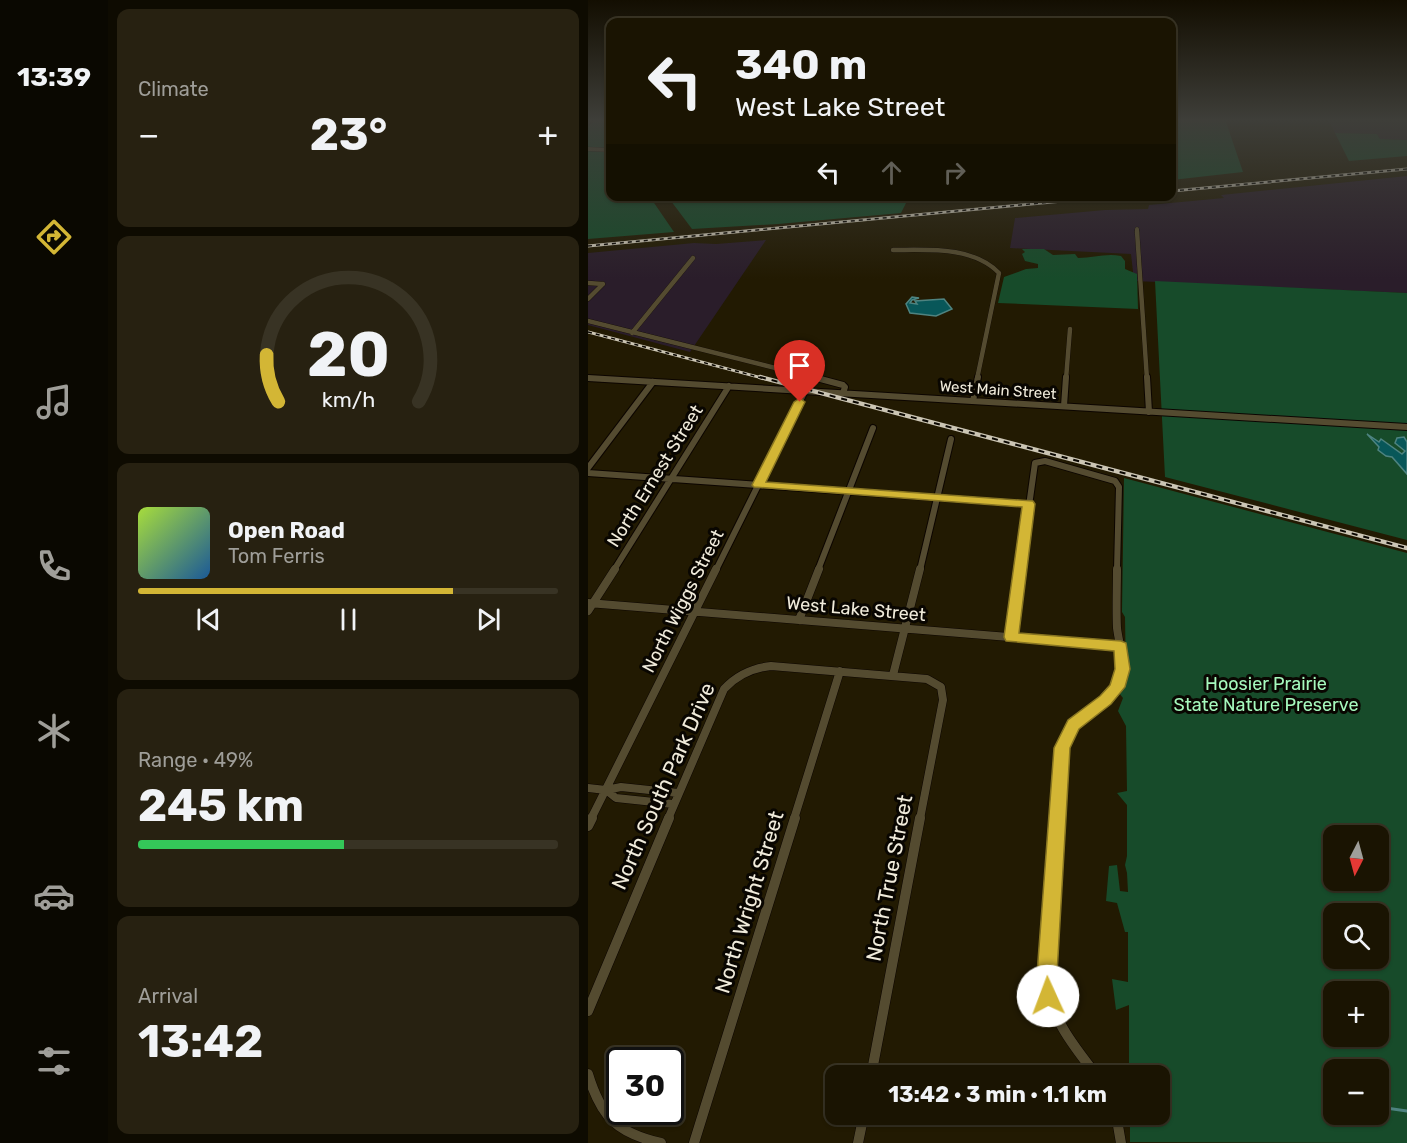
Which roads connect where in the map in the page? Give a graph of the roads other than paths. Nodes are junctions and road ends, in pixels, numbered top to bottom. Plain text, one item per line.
1 (1137, 229) dead end
2 (893, 250) dead end
3 (693, 258) dead end
4 (588, 283) edge
5 (588, 299) edge
6 (588, 321) edge
7 (1070, 329) dead end
8 (632, 333) junction
9 (588, 378) edge
10 (653, 382) junction
11 (729, 386) junction
12 (805, 391) junction
13 (843, 393) junction
14 (973, 401) junction
15 (1064, 406) junction
16 (1149, 412) junction
17 (1407, 427) edge
18 (873, 428) dead end
19 (951, 439) dead end
20 (588, 468) edge
21 (588, 473) edge
22 (671, 479) junction
23 (758, 485) junction
24 (848, 491) junction
25 (938, 497) junction
26 (1029, 504) junction
27 (591, 603) edge
28 (588, 611) edge
29 (695, 611) junction
30 (799, 620) junction
31 (905, 628) junction
32 (1011, 637) junction
33 (1121, 646) junction
34 (840, 671) junction
35 (893, 675) junction
36 (940, 687) joint
37 (588, 788) edge
38 (606, 790) junction
39 (678, 793) junction
40 (674, 804) junction
41 (588, 826) edge
42 (588, 1011) edge
43 (873, 1065) edge
44 (1089, 1065) edge
45 (588, 1074) edge
46 (862, 1125) edge
47 (1118, 1125) edge
48 (661, 1143) edge
49 (694, 1143) edge
50 (858, 1143) edge
51 (1121, 1143) edge

1 - 16 street
2 - 14 street
3 - 8 street
4 - 5 street
6 - 8 street
7 - 15 street
8 - 13 street
9 - 10 street, West Main Street
10 - 11 street, West Main Street
10 - 20 street
11 - 12 street, West Main Street
11 - 22 street, North Ernest Street
12 - 13 street, West Main Street
12 - 23 street, North Wiggs Street
13 - 14 street, West Main Street
14 - 15 street, West Main Street
15 - 16 street, West Main Street
16 - 17 street, West Main Street
18 - 24 street
19 - 25 street
21 - 22 street
22 - 23 street
22 - 27 street, North Ernest Street
23 - 24 street
23 - 29 street, North Wiggs Street
24 - 25 street
24 - 30 street
25 - 26 street
25 - 31 street
26 - 32 street
26 - 33 street
27 - 28 street, North Ernest Street
27 - 29 street, West Lake Street
29 - 30 street, West Lake Street
29 - 38 street, North Wiggs Street
30 - 31 street, West Lake Street
31 - 32 street, West Lake Street
31 - 35 street
32 - 33 street, West Lake Street
33 - 44 street
34 - 35 street, North South Park Drive
34 - 39 street, North South Park Drive
34 - 49 street, North Wright Street
35 - 36 street, North South Park Drive
36 - 43 street, North True Street
37 - 38 street
38 - 39 street
38 - 40 street
38 - 41 street, North Wiggs Street
39 - 40 street, North South Park Drive
40 - 42 street, North South Park Drive
45 - 48 street
46 - 50 street
47 - 51 street

